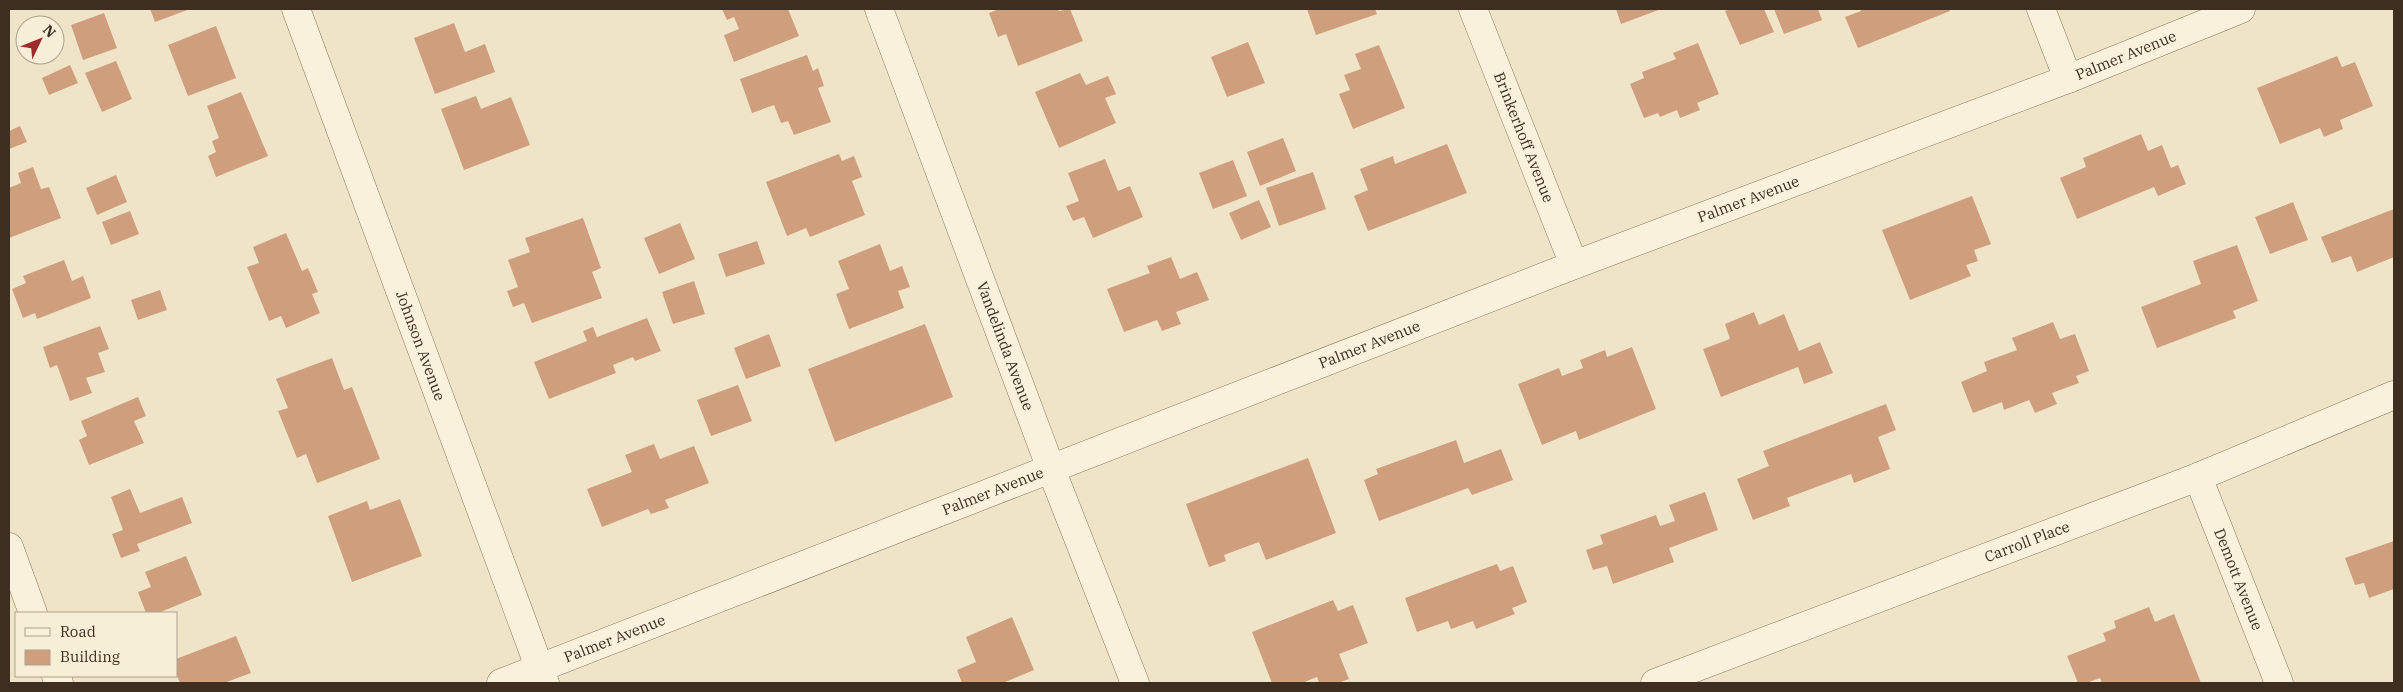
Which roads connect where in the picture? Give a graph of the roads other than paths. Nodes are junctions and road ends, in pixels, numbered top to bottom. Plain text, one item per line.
1 (296, 9) edge
2 (879, 9) edge
3 (1473, 9) edge
4 (2040, 9) edge
5 (2241, 9) edge
6 (2068, 79) junction
7 (1574, 265) junction
8 (2394, 395) edge
9 (1051, 469) junction
10 (2198, 477) junction
11 (9, 547) edge
12 (33, 612) edge
13 (542, 676) edge
14 (501, 683) edge
15 (1135, 683) edge
16 (1656, 683) edge
17 (2279, 683) edge

1 - 13 street, Johnson Avenue
2 - 9 street, Vandelinda Avenue
3 - 7 street, Brinkerhoff Avenue
4 - 6 street
5 - 6 street, Palmer Avenue
6 - 7 street, Palmer Avenue
7 - 9 street, Palmer Avenue
8 - 10 street, Carroll Place
9 - 13 street, Palmer Avenue
9 - 15 street, Vandelinda Avenue
10 - 16 street, Carroll Place
10 - 17 street, Demott Avenue
11 - 12 street
13 - 14 street, Palmer Avenue

